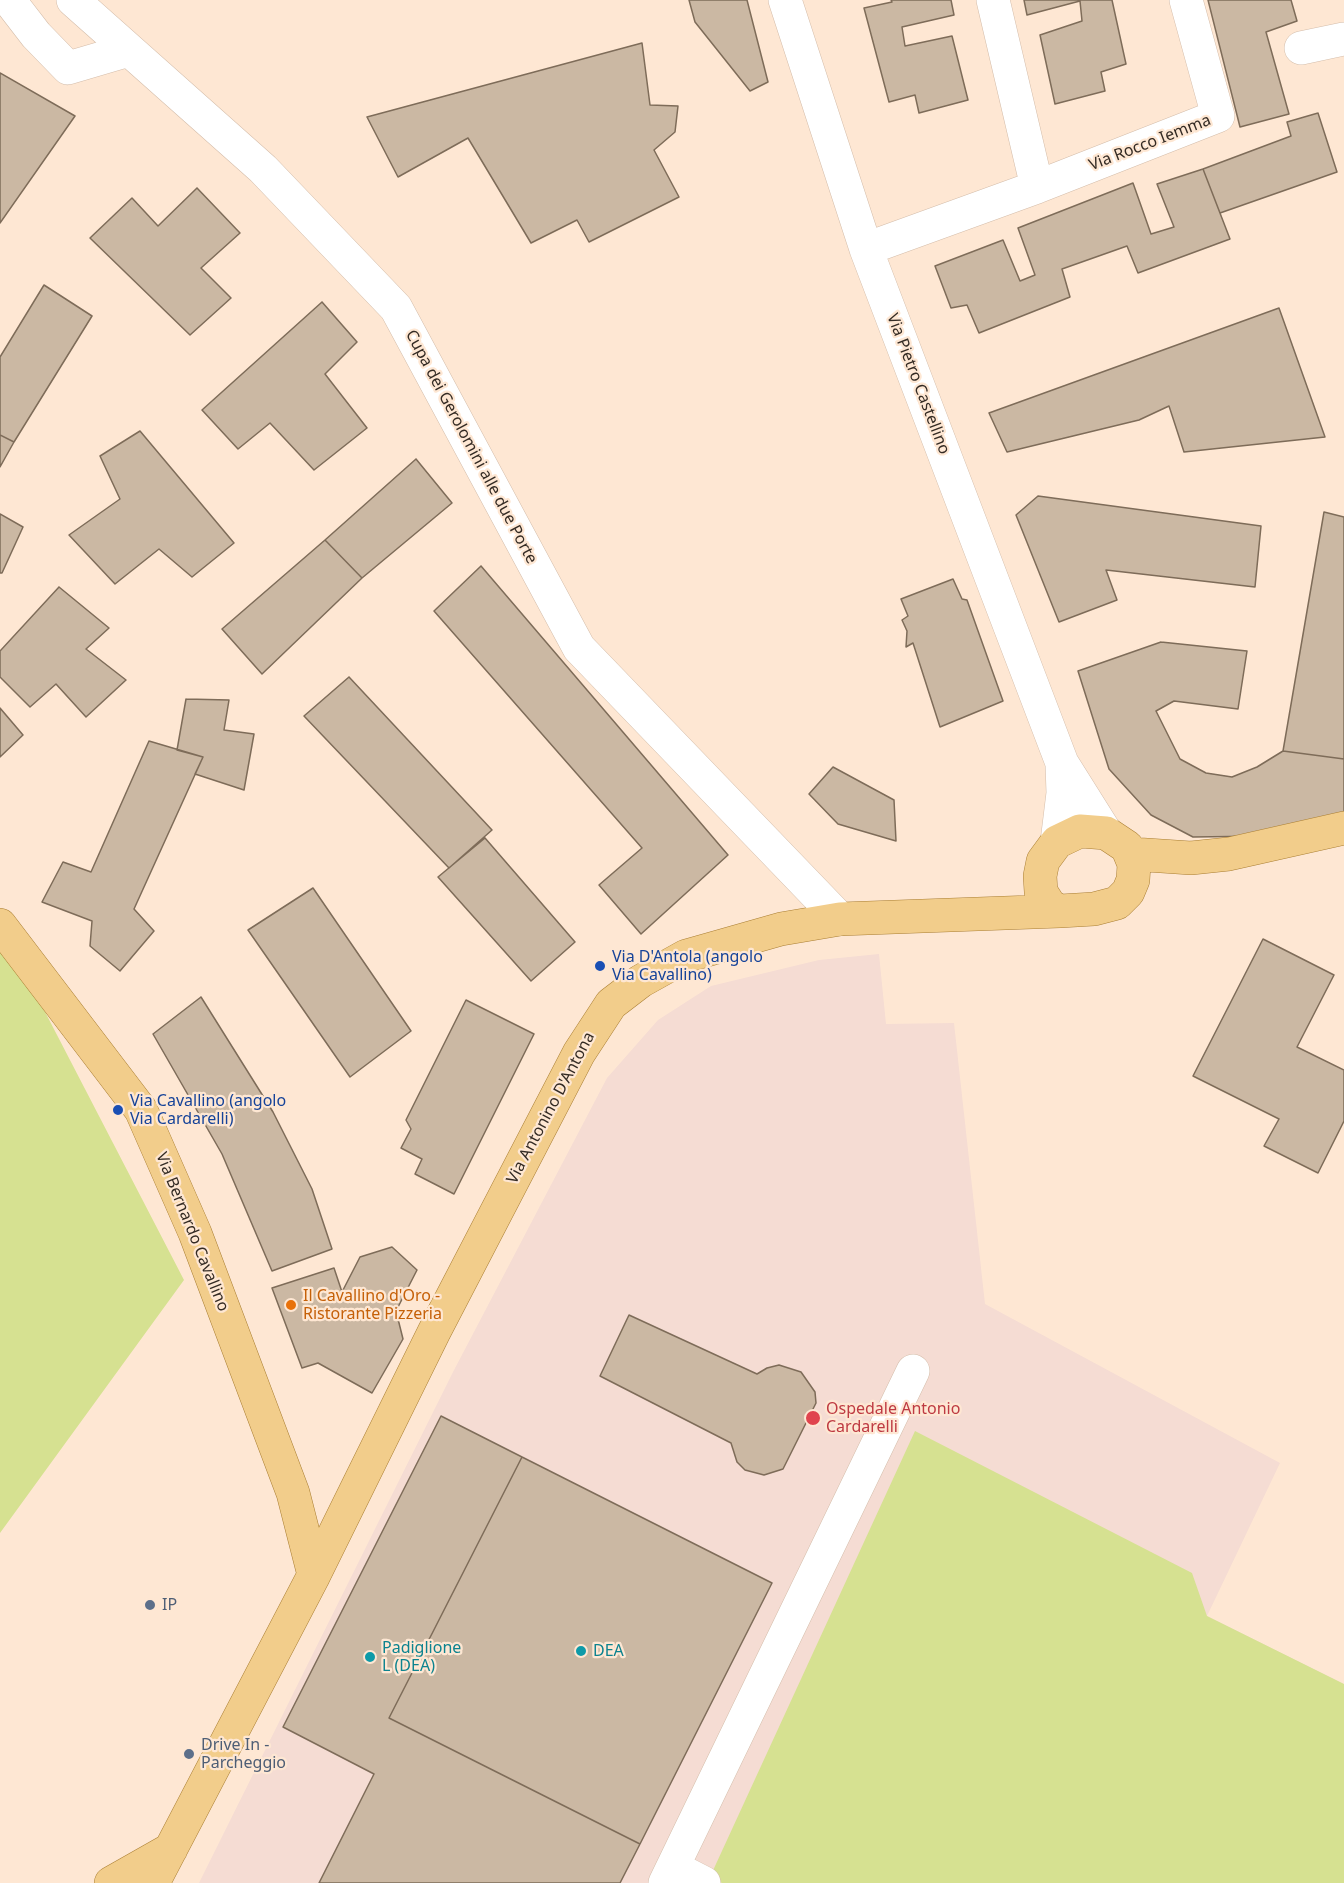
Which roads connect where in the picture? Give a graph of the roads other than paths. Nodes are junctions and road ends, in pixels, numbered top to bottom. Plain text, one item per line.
1 (9, 0) edge
2 (74, 0) edge
3 (785, 0) edge
4 (993, 0) edge
5 (1186, 0) edge
6 (1344, 39) edge
7 (1301, 48) dead end
8 (129, 50) junction
9 (1037, 187) junction
10 (866, 249) junction
11 (1062, 763) junction
12 (1344, 828) edge
13 (1106, 833) junction
14 (1057, 842) junction
15 (1132, 854) junction
16 (1051, 902) junction
17 (840, 919) junction
18 (0, 925) edge
19 (914, 1371) dead end
20 (314, 1575) junction
21 (171, 1849) junction
22 (669, 1875) edge
23 (111, 1883) edge
24 (153, 1883) edge
25 (704, 1883) edge

1 - 8 street
2 - 8 street, Cupa dei Gerolomini alle due Porte
3 - 10 street, Via Pietro Castellino
4 - 9 street
5 - 9 street, Via Rocco Iemma
6 - 7 street
8 - 17 street, Cupa dei Gerolomini alle due Porte
9 - 10 street, Via Rocco Iemma
10 - 11 street, Via Pietro Castellino
11 - 13 street, Via Pietro Castellino
11 - 14 street, Via Pietro Castellino
12 - 15 main road
13 - 14 main road
13 - 15 main road
14 - 16 main road
15 - 16 main road
16 - 17 main road, Via Antonino D'Antona
17 - 20 main road, Via Antonino D'Antona
18 - 20 main road, Via Bernardo Cavallino
19 - 22 street
20 - 21 main road, Via Antonino D'Antona
21 - 23 main road
21 - 24 main road, Via Antonino D'Antona
22 - 25 street

